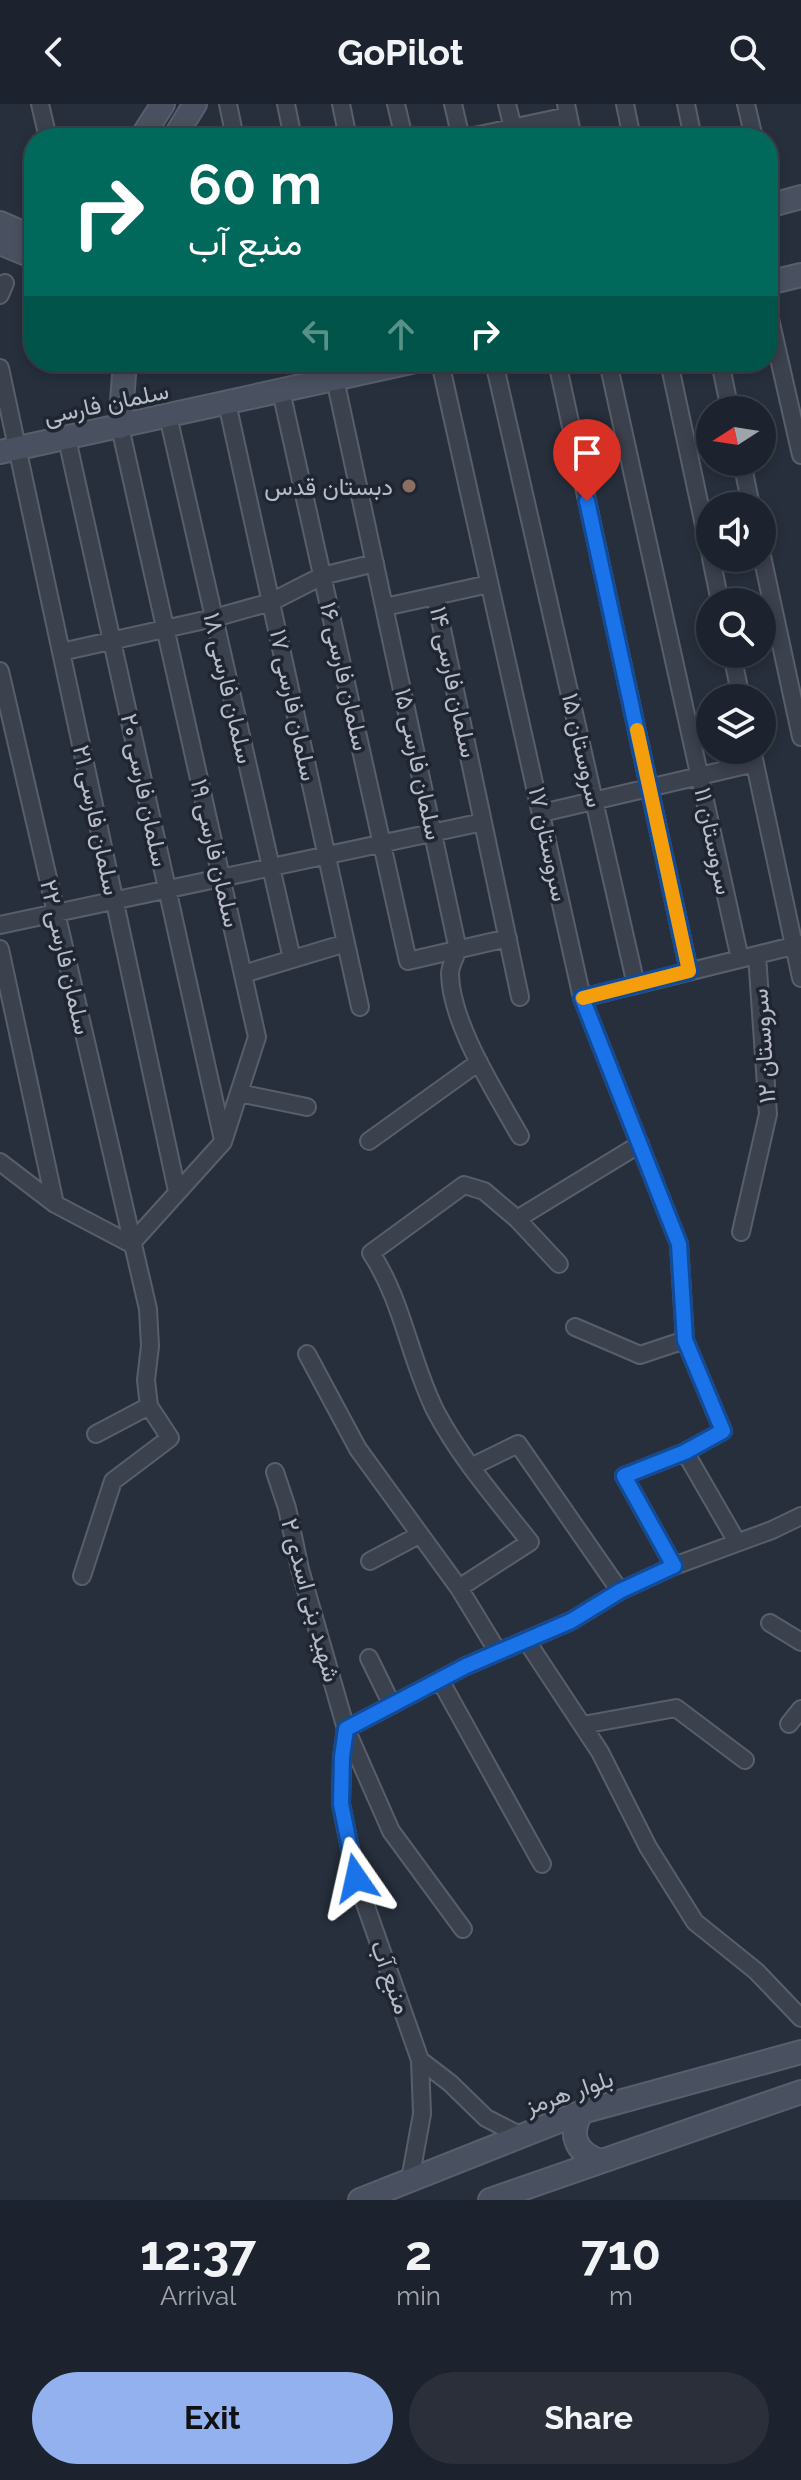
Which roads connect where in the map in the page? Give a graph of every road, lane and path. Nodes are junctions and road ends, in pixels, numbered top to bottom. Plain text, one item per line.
1 (40, 104) edge
2 (195, 104) edge
3 (228, 104) edge
4 (286, 104) edge
5 (341, 104) edge
6 (396, 104) edge
7 (453, 104) edge
8 (507, 104) edge
9 (625, 104) edge
10 (686, 104) edge
11 (746, 104) edge
12 (159, 106) edge
13 (567, 110) edge
14 (46, 128) edge
15 (147, 128) edge
16 (180, 128) edge
17 (233, 128) edge
18 (291, 128) edge
19 (346, 128) edge
20 (402, 128) edge
21 (460, 128) edge
22 (513, 128) edge
23 (526, 128) edge
24 (630, 128) edge
25 (691, 128) edge
26 (752, 128) edge
27 (801, 197) edge
28 (778, 201) edge
29 (0, 223) edge
30 (24, 234) edge
31 (0, 243) edge
32 (24, 253) edge
33 (801, 275) edge
34 (778, 281) edge
35 (778, 354) edge
36 (0, 368) edge
37 (124, 372) edge
38 (366, 372) edge
39 (442, 372) edge
40 (496, 372) edge
41 (559, 372) edge
42 (610, 372) edge
43 (671, 372) edge
44 (722, 372) edge
45 (335, 379) junction
46 (281, 391) junction
47 (727, 396) edge
48 (227, 403) junction
49 (168, 416) junction
50 (120, 427) junction
51 (67, 439) junction
52 (9, 450) edge
53 (801, 454) edge
54 (697, 492) edge
55 (375, 563) junction
56 (765, 572) edge
57 (322, 576) junction
58 (489, 584) junction
59 (435, 596) junction
60 (271, 602) junction
61 (385, 607) junction
62 (214, 618) junction
63 (166, 629) junction
64 (112, 641) junction
65 (61, 652) junction
66 (0, 671) edge
67 (801, 737) edge
68 (731, 764) edge
69 (755, 764) edge
70 (699, 776) junction
71 (649, 788) junction
72 (595, 800) junction
73 (542, 813) junction
74 (483, 822) junction
75 (434, 833) junction
76 (382, 844) junction
77 (327, 856) junction
78 (270, 868) junction
79 (221, 878) junction
80 (167, 890) junction
81 (114, 901) junction
82 (55, 913) junction
83 (0, 925) edge
84 (508, 938) junction
85 (346, 943) junction
86 (798, 945) edge
87 (0, 949) edge
88 (458, 950) junction
89 (757, 955) junction
90 (292, 959) junction
91 (740, 959) junction
92 (689, 971) junction
93 (243, 974) junction
94 (801, 978) edge
95 (636, 985) junction
96 (520, 997) dead end
97 (582, 998) junction
98 (360, 1007) dead end
99 (479, 1062) junction
100 (239, 1093) junction
101 (307, 1107) dead end
102 (520, 1136) dead end
103 (369, 1141) dead end
104 (223, 1142) junction
105 (640, 1144) junction
106 (0, 1162) edge
107 (177, 1191) junction
108 (55, 1204) junction
109 (517, 1219) junction
110 (741, 1232) dead end
111 (131, 1244) junction
112 (559, 1264) dead end
113 (575, 1327) dead end
114 (685, 1340) junction
115 (307, 1354) dead end
116 (149, 1406) junction
117 (96, 1434) dead end
118 (685, 1452) junction
119 (471, 1467) junction
120 (275, 1472) dead end
121 (801, 1516) edge
122 (419, 1535) junction
123 (737, 1542) junction
124 (370, 1561) dead end
125 (674, 1566) junction
126 (82, 1576) dead end
127 (459, 1588) junction
128 (620, 1591) junction
129 (770, 1623) dead end
130 (526, 1640) junction
131 (801, 1642) edge
132 (498, 1652) junction
133 (369, 1658) dead end
134 (440, 1680) junction
135 (392, 1705) junction
136 (801, 1709) edge
137 (789, 1724) dead end
138 (583, 1725) junction
139 (346, 1729) junction
140 (745, 1760) dead end
141 (542, 1864) dead end
142 (463, 1929) dead end
143 (801, 2018) edge
144 (801, 2052) edge
145 (420, 2060) junction
146 (801, 2092) edge
147 (582, 2112) junction
148 (521, 2136) junction
149 (601, 2161) junction
150 (410, 2180) junction
151 (360, 2200) edge
152 (490, 2200) edge

1 - 14 street
2 - 16 main road
3 - 17 street
4 - 18 street
5 - 19 street
6 - 20 street
7 - 21 street
8 - 22 street
9 - 24 street
10 - 25 street
11 - 26 street
12 - 15 main road
13 - 23 street
27 - 28 main road
29 - 30 main road
31 - 32 main road
33 - 34 main road
35 - 53 street
36 - 52 street, سلمان فارسی ۲۱
37 - 50 main road
38 - 45 main road, سلمان فارسی
39 - 58 street
40 - 72 street, سروستان ۱۵
41 - 71 street
42 - 70 street, سروستان ۱۱
43 - 54 street
44 - 47 street
45 - 46 main road, سلمان فارسی
45 - 55 street, سلمان فارسی ۱۵
46 - 48 main road, سلمان فارسی
46 - 57 street, سلمان فارسی ۱۶
48 - 49 main road, سلمان فارسی
48 - 60 street, سلمان فارسی ۱۷
49 - 50 main road, سلمان فارسی
49 - 62 street, سلمان فارسی ۱۸
50 - 51 main road, سلمان فارسی
50 - 63 street, سلمان فارسی ۱۹
51 - 52 main road, سلمان فارسی
51 - 64 street, سلمان فارسی ۲۰
52 - 65 street, سلمان فارسی ۲۱
55 - 57 street
55 - 61 street, سلمان فارسی ۱۵
56 - 67 street
57 - 60 street
57 - 76 street, سلمان فارسی ۱۶
58 - 59 street, سلمان فارسی ۱۴
58 - 73 street, سروستان ۱۷
59 - 61 street
59 - 74 street, سلمان فارسی ۱۴
60 - 62 street
60 - 77 street, سلمان فارسی ۱۷
61 - 75 street, سلمان فارسی ۱۵
62 - 63 street
62 - 78 street, سلمان فارسی ۱۸
63 - 64 street
63 - 79 street, سلمان فارسی ۱۹
64 - 65 street
64 - 80 street, سلمان فارسی ۲۰
65 - 81 street, سلمان فارسی ۲۱
66 - 82 street, سلمان فارسی ۲۲
68 - 70 street
69 - 86 street
70 - 71 street
70 - 91 street, سروستان ۱۱
71 - 72 street
71 - 92 street
72 - 73 street
72 - 95 street, سروستان ۱۵
73 - 97 street, سروستان ۱۷
74 - 75 street
74 - 84 street, سلمان فارسی ۱۴
75 - 76 street
75 - 88 street, سلمان فارسی ۱۵
76 - 77 street
76 - 88 street, سلمان فارسی ۱۶
77 - 78 street
77 - 85 street, سلمان فارسی ۱۷
78 - 79 street
78 - 90 street, سلمان فارسی ۱۸
79 - 80 street
79 - 93 street, سلمان فارسی ۱۹
80 - 81 street
80 - 104 street, سلمان فارسی ۲۰
81 - 82 street
81 - 107 street, سلمان فارسی ۲۱
82 - 83 street
82 - 111 street, سلمان فارسی ۲۲
84 - 88 street
84 - 96 street, سلمان فارسی ۱۴
85 - 90 street
85 - 98 street, سلمان فارسی ۱۷
86 - 89 street
86 - 94 street
87 - 108 street
88 - 99 street, سلمان فارسی ۱۵
89 - 91 street
89 - 110 street, سروستان ۱۲
90 - 93 street
91 - 92 street
92 - 95 street
93 - 100 street, سلمان فارسی ۱۹
95 - 97 street
97 - 105 street, سروستان ۱۷
99 - 102 street, سلمان فارسی ۱۵
99 - 103 street
100 - 101 street
100 - 104 street, سلمان فارسی ۱۹
104 - 107 street, سلمان فارسی ۱۹
105 - 109 street
105 - 114 street, سروستان ۱۷
106 - 108 street
107 - 111 street, سلمان فارسی ۱۹
108 - 111 street
109 - 112 street
109 - 119 street
111 - 116 street
113 - 114 street
114 - 118 street, سروستان ۱۷
115 - 122 street
116 - 117 street
116 - 126 street
118 - 123 street
118 - 125 street
119 - 127 street
119 - 128 street
120 - 139 street, شهید بنی اسدی ۲
121 - 123 street
122 - 124 street
122 - 127 street
123 - 125 street
125 - 128 street
127 - 132 street
128 - 130 street
129 - 131 street
130 - 132 street
130 - 138 street
132 - 134 street
133 - 135 street
134 - 135 street
134 - 141 street
135 - 139 street
136 - 137 street
138 - 140 street
138 - 143 street
139 - 142 street
139 - 145 street, منبع آب
144 - 147 main road, بلوار هرمز
145 - 148 street
145 - 150 street, منبع آب
146 - 149 main road
147 - 148 main road, بلوار هرمز
147 - 149 main road
148 - 150 main road, بلوار هرمز
149 - 152 main road
150 - 151 main road, بلوار هرمز

